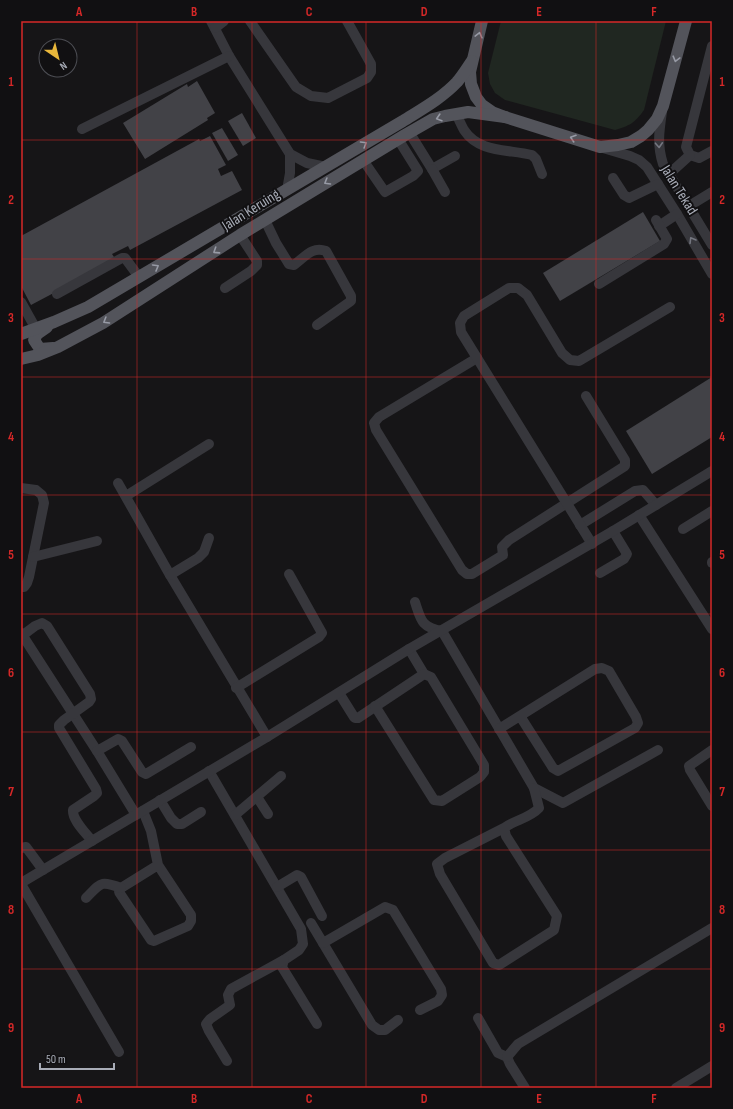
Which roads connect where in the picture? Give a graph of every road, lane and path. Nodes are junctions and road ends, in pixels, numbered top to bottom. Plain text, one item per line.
1 (224, 21) edge
2 (250, 21) edge
3 (347, 21) edge
4 (482, 21) edge
5 (686, 21) edge
6 (213, 24) edge
7 (712, 46) edge
8 (229, 56) junction
9 (472, 61) junction
10 (663, 106) junction
11 (456, 114) junction
12 (505, 117) junction
13 (82, 129) dead end
14 (409, 132) junction
15 (398, 139) junction
16 (600, 147) junction
17 (712, 151) edge
18 (290, 154) junction
19 (690, 155) junction
20 (455, 156) dead end
21 (363, 160) junction
22 (326, 167) junction
23 (432, 170) junction
24 (542, 174) dead end
25 (669, 174) junction
26 (613, 178) dead end
27 (658, 184) junction
28 (287, 190) junction
29 (445, 192) dead end
30 (712, 192) edge
31 (689, 206) junction
32 (677, 214) junction
33 (265, 220) junction
34 (240, 235) junction
35 (711, 239) edge
36 (712, 274) edge
37 (139, 277) junction
38 (599, 284) dead end
39 (225, 288) dead end
40 (57, 294) dead end
41 (21, 302) edge
42 (670, 308) dead end
43 (54, 322) junction
44 (317, 324) dead end
45 (36, 329) junction
46 (21, 334) edge
47 (58, 347) junction
48 (477, 358) junction
49 (21, 359) edge
50 (586, 396) dead end
51 (210, 444) dead end
52 (712, 471) edge
53 (118, 483) dead end
54 (21, 488) edge
55 (126, 496) junction
56 (566, 504) junction
57 (656, 505) junction
58 (712, 511) edge
59 (639, 515) junction
60 (580, 525) junction
61 (683, 530) dead end
62 (613, 531) junction
63 (209, 538) dead end
64 (97, 541) dead end
65 (592, 544) junction
66 (33, 557) junction
67 (600, 573) dead end
68 (289, 574) dead end
69 (170, 575) junction
70 (21, 587) edge
71 (415, 602) dead end
72 (712, 629) edge
73 (442, 631) junction
74 (22, 634) edge
75 (409, 649) junction
76 (424, 674) junction
77 (236, 688) junction
78 (339, 693) junction
79 (375, 706) junction
80 (73, 714) junction
81 (520, 716) junction
82 (499, 729) junction
83 (267, 737) junction
84 (191, 747) dead end
85 (658, 750) dead end
86 (712, 750) edge
87 (97, 751) junction
88 (209, 771) junction
89 (281, 776) dead end
90 (534, 788) junction
91 (257, 797) junction
92 (160, 800) junction
93 (712, 806) edge
94 (201, 812) dead end
95 (139, 813) junction
96 (268, 814) dead end
97 (235, 815) junction
98 (504, 828) junction
99 (92, 841) junction
100 (21, 848) edge
101 (158, 865) junction
102 (43, 870) junction
103 (21, 884) edge
104 (277, 887) junction
105 (122, 888) junction
106 (86, 898) dead end
107 (311, 923) junction
108 (712, 928) edge
109 (301, 929) junction
110 (323, 943) junction
111 (284, 960) junction
112 (420, 1010) dead end
113 (478, 1018) dead end
114 (398, 1020) dead end
115 (317, 1024) dead end
116 (119, 1052) dead end
117 (507, 1057) junction
118 (227, 1061) dead end
119 (712, 1066) edge
120 (525, 1088) edge
121 (676, 1088) edge

1 - 6 street
2 - 3 street
9 -> 4 main road
5 -> 10 main road
6 - 8 street
7 - 19 street
8 - 13 street
8 - 18 street
9 - 12 main road
22 -> 9 main road, Jalan Keruing
10 - 16 main road
10 -> 25 street, Jalan Tekad
11 - 12 main road, Jalan Keruing
11 -> 14 main road, Jalan Keruing
11 - 24 street
16 -> 12 main road
14 - 15 main road, Jalan Keruing
14 - 23 street
15 - 21 main road, Jalan Keruing
15 - 21 street
16 - 27 street, Jalan Tekad
17 - 19 street
18 - 22 street
18 - 28 street
19 - 25 street
20 - 23 street
21 -> 33 main road, Jalan Keruing
22 - 28 main road, Jalan Keruing
23 - 29 street
25 - 31 street, Jalan Tekad
26 - 27 street
27 - 32 street, Jalan Tekad
37 -> 28 main road, Jalan Keruing
30 - 31 street
31 - 35 street, Jalan Tekad
36 -> 32 street, Jalan Tekad
32 - 38 street
33 - 34 main road, Jalan Keruing
33 - 44 street
34 - 39 street
34 -> 47 main road, Jalan Keruing
37 - 40 street
37 - 43 main road, Jalan Keruing
41 - 45 street
42 - 48 street
43 - 45 main road, Jalan Keruing
43 - 47 main road
45 - 46 main road, Jalan Keruing
47 - 49 main road, Jalan Keruing
48 - 56 street
48 - 56 street
50 - 56 street
51 - 55 street
52 - 57 street
53 - 55 street
54 - 66 street
55 - 69 street
56 - 60 street
57 - 59 street
57 - 60 street
58 - 61 street
59 - 62 street
59 - 72 street
60 - 65 street
62 - 65 street
62 - 67 street
63 - 69 street
64 - 66 street
65 - 73 street
66 - 70 street
68 - 77 street
69 - 77 street
71 - 73 street
73 - 75 street
73 - 82 street
74 - 80 street
74 - 80 street
75 - 76 street
75 - 78 street
76 - 79 street
76 - 79 street
77 - 83 street
78 - 79 street
78 - 83 street
80 - 87 street
80 - 99 street
81 - 81 street
81 - 82 street
82 - 90 street
83 - 88 street
84 - 87 street
85 - 90 street
86 - 93 street
87 - 95 street
88 - 92 street
88 - 97 street
89 - 91 street
90 - 98 street
91 - 96 street
91 - 97 street
92 - 94 street
92 - 95 street
95 - 99 street
95 - 101 street
97 - 104 street
98 - 98 street
99 - 102 street
100 - 102 street
101 - 105 street
101 - 105 street
102 - 103 street
103 - 116 street
104 - 107 street
104 - 109 street
105 - 106 street
107 - 109 street
107 - 110 street
108 - 117 street
109 - 111 street
110 - 112 street
110 - 114 street
111 - 115 street
111 - 118 street
113 - 117 street
117 - 120 street
119 - 121 street

